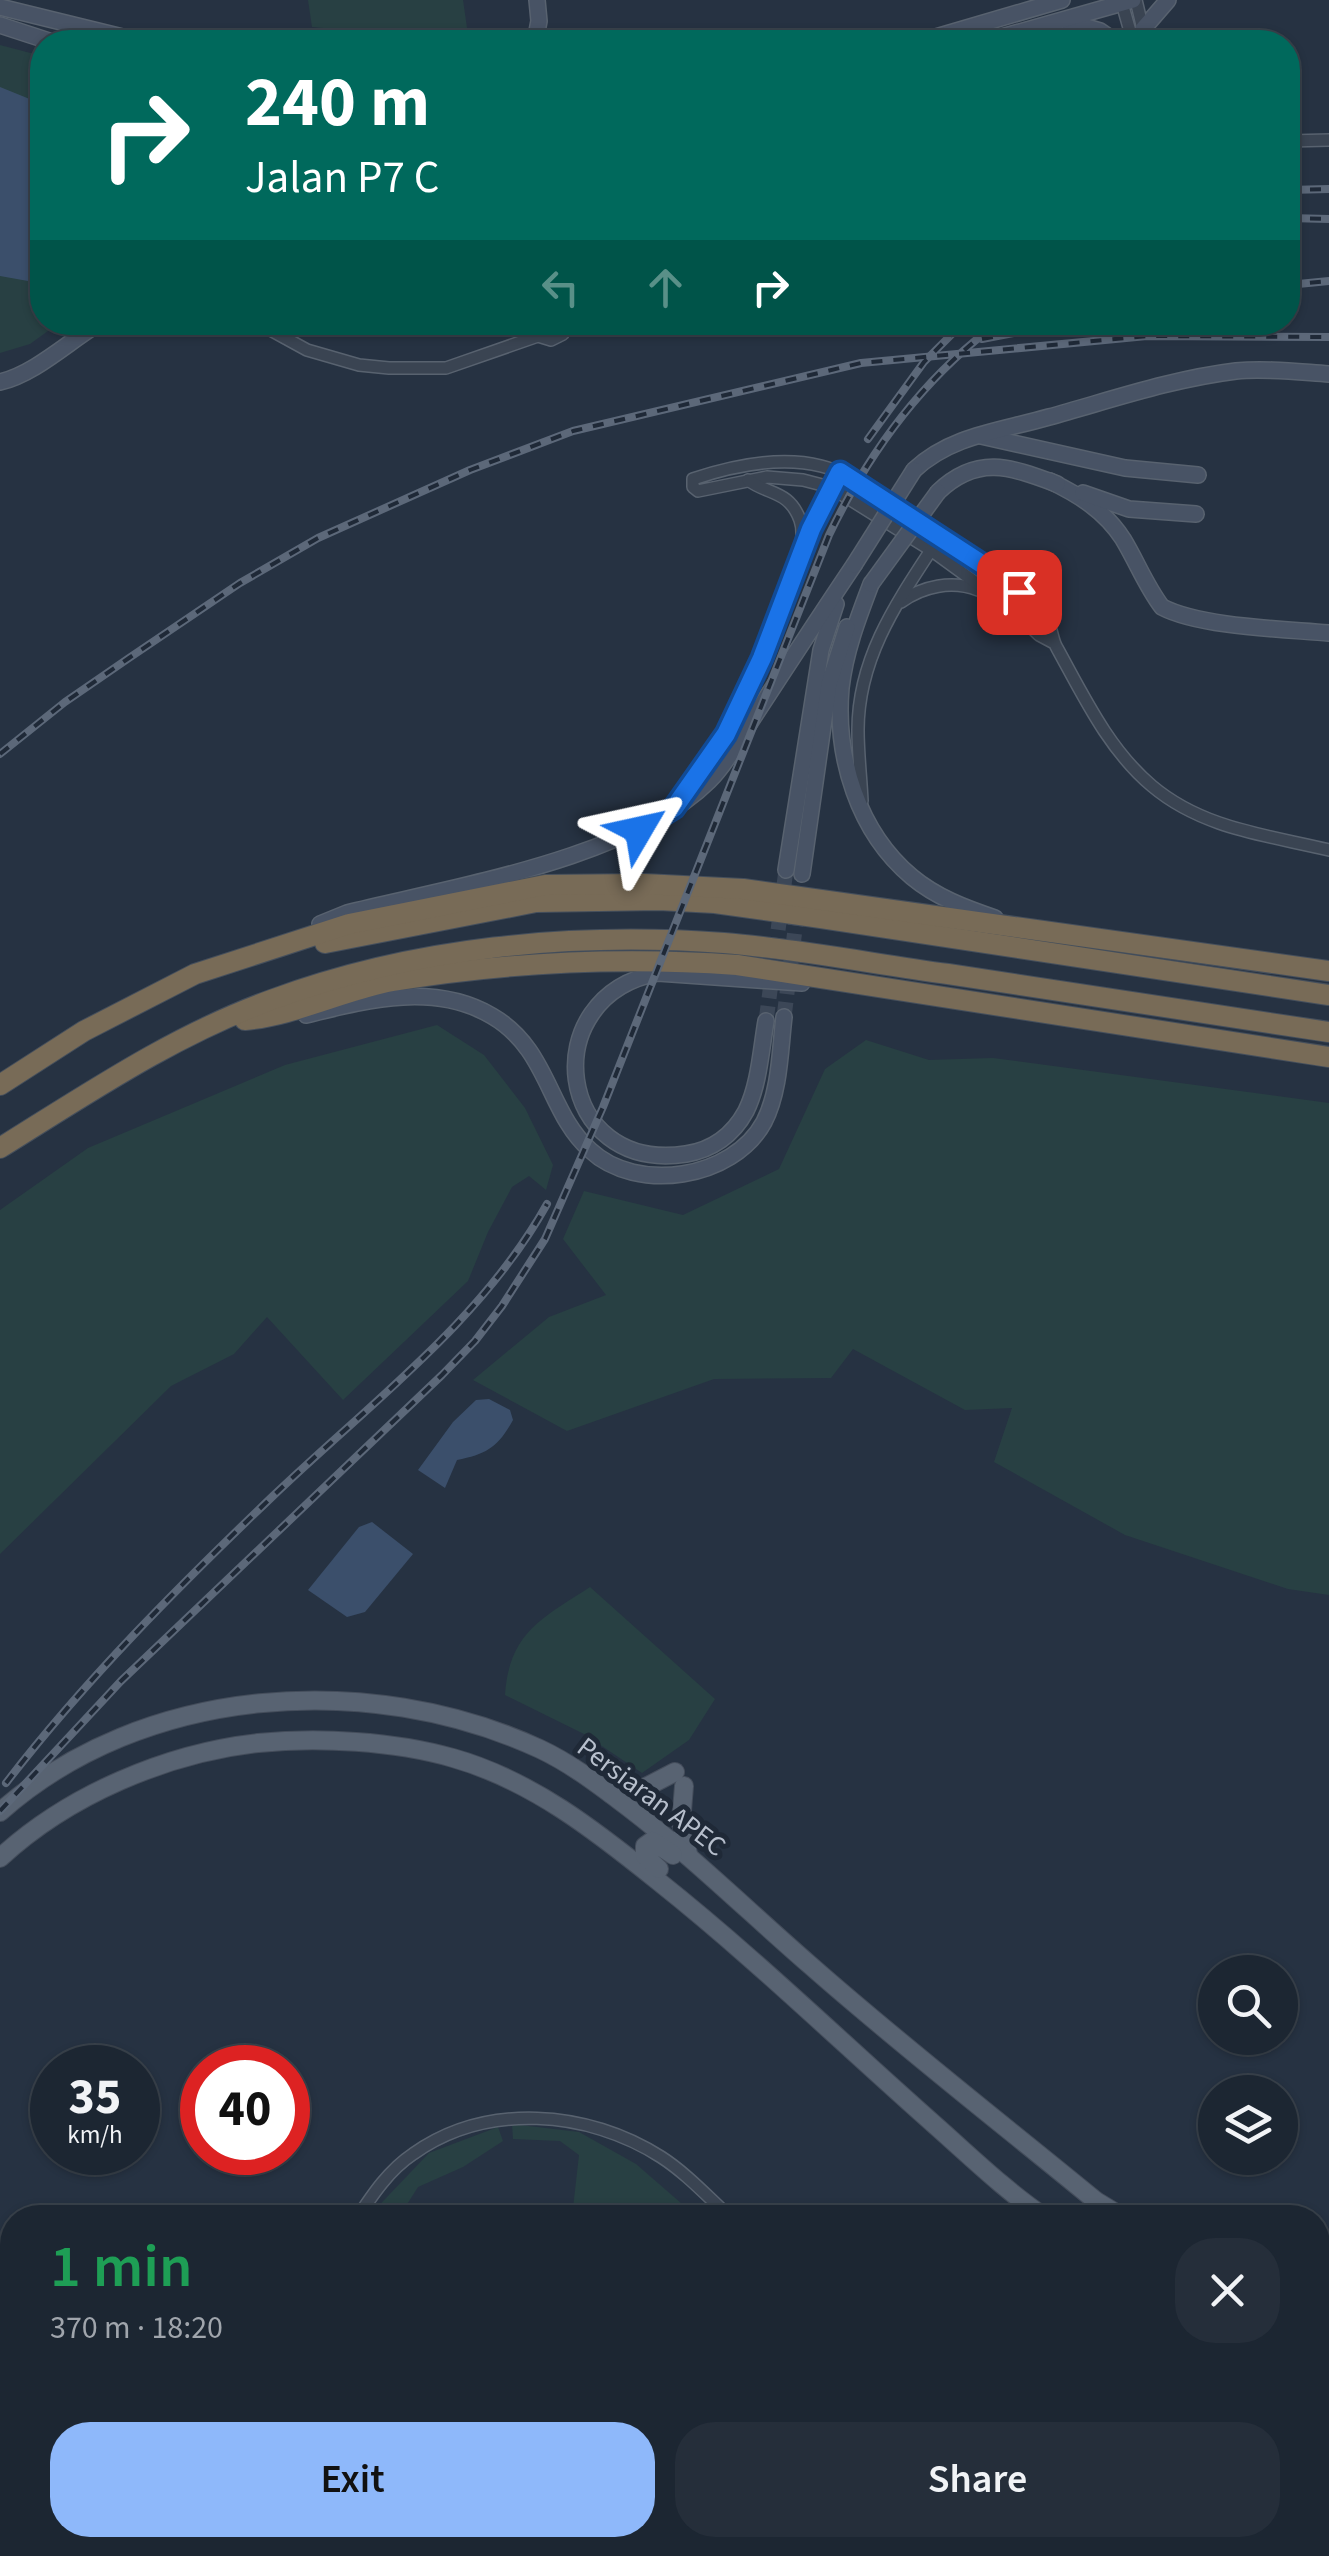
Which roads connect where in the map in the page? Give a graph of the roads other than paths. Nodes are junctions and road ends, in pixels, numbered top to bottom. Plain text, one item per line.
1 (537, 0) edge
2 (1062, 0) edge
3 (1168, 0) edge
4 (1128, 1) edge
5 (0, 7) edge
6 (539, 20) junction
7 (1062, 20) junction
8 (0, 26) edge
9 (94, 30) edge
10 (537, 30) edge
11 (542, 30) edge
12 (960, 30) edge
13 (1028, 30) edge
14 (1097, 30) edge
15 (1138, 30) edge
16 (1147, 30) edge
17 (30, 35) edge
18 (1329, 140) edge
19 (1300, 141) edge
20 (80, 335) edge
21 (280, 335) edge
22 (560, 335) edge
23 (538, 336) joint
24 (1329, 374) edge
25 (0, 382) edge
26 (977, 435) junction
27 (747, 472) junction
28 (840, 472) junction
29 (1198, 474) dead end
30 (1050, 481) junction
31 (830, 488) junction
32 (1196, 514) dead end
33 (940, 536) junction
34 (931, 550) junction
35 (798, 565) junction
36 (854, 565) junction
37 (870, 584) junction
38 (991, 596) junction
39 (890, 614) junction
40 (1329, 632) edge
41 (1054, 643) junction
42 (674, 808) junction
43 (863, 816) junction
44 (1326, 846) edge
45 (1118, 941) junction
46 (1329, 971) edge
47 (195, 974) junction
48 (876, 988) junction
49 (1329, 995) edge
50 (784, 1017) tunnel mouth
51 (256, 1019) junction
52 (766, 1021) tunnel mouth
53 (217, 1022) junction
54 (84, 1031) junction
55 (1329, 1032) edge
56 (1329, 1057) edge
57 (0, 1084) edge
58 (0, 1148) edge
59 (611, 1794) junction
60 (0, 1812) edge
61 (688, 1855) junction
62 (0, 1858) edge
63 (748, 1910) junction
64 (730, 1939) junction
65 (366, 2205) edge
66 (716, 2205) edge
67 (1031, 2205) edge
68 (1105, 2205) edge

1 - 6 street
2 - 12 street
3 - 16 street
4 - 7 street
4 - 15 street
5 - 9 street
6 - 10 street
6 - 11 street
7 - 13 street
7 - 14 street
8 - 17 street
18 - 19 street
20 - 25 street
21 - 23 street
22 - 23 street
24 - 26 street
26 - 29 street
26 - 36 street, bridge
27 - 28 street
27 - 31 street
27 - 35 street
28 - 31 street
28 - 33 street
30 - 32 street
30 - 37 street, bridge
30 - 40 street
31 - 34 street
31 - 35 street
33 - 34 street
33 - 41 street
34 - 38 street
34 - 39 street
35 - 42 street
36 - 37 street
36 - 42 street
37 - 43 street
38 - 39 street
38 - 41 street
39 - 43 street
41 - 44 street
42 - 47 street
43 - 45 street
45 - 46 highway
45 - 47 highway
47 - 54 highway
48 - 51 highway
48 - 52 street
48 - 56 highway
49 - 54 highway
50 - 51 street
51 - 53 highway
53 - 55 highway
53 - 58 highway
54 - 57 highway
59 - 60 main road, Persiaran APEC
59 - 61 main road, Persiaran APEC
59 - 61 main road
61 - 63 main road, Persiaran APEC
62 - 64 main road
63 - 64 main road
63 - 68 main road, Persiaran APEC
64 - 67 main road
65 - 66 street

